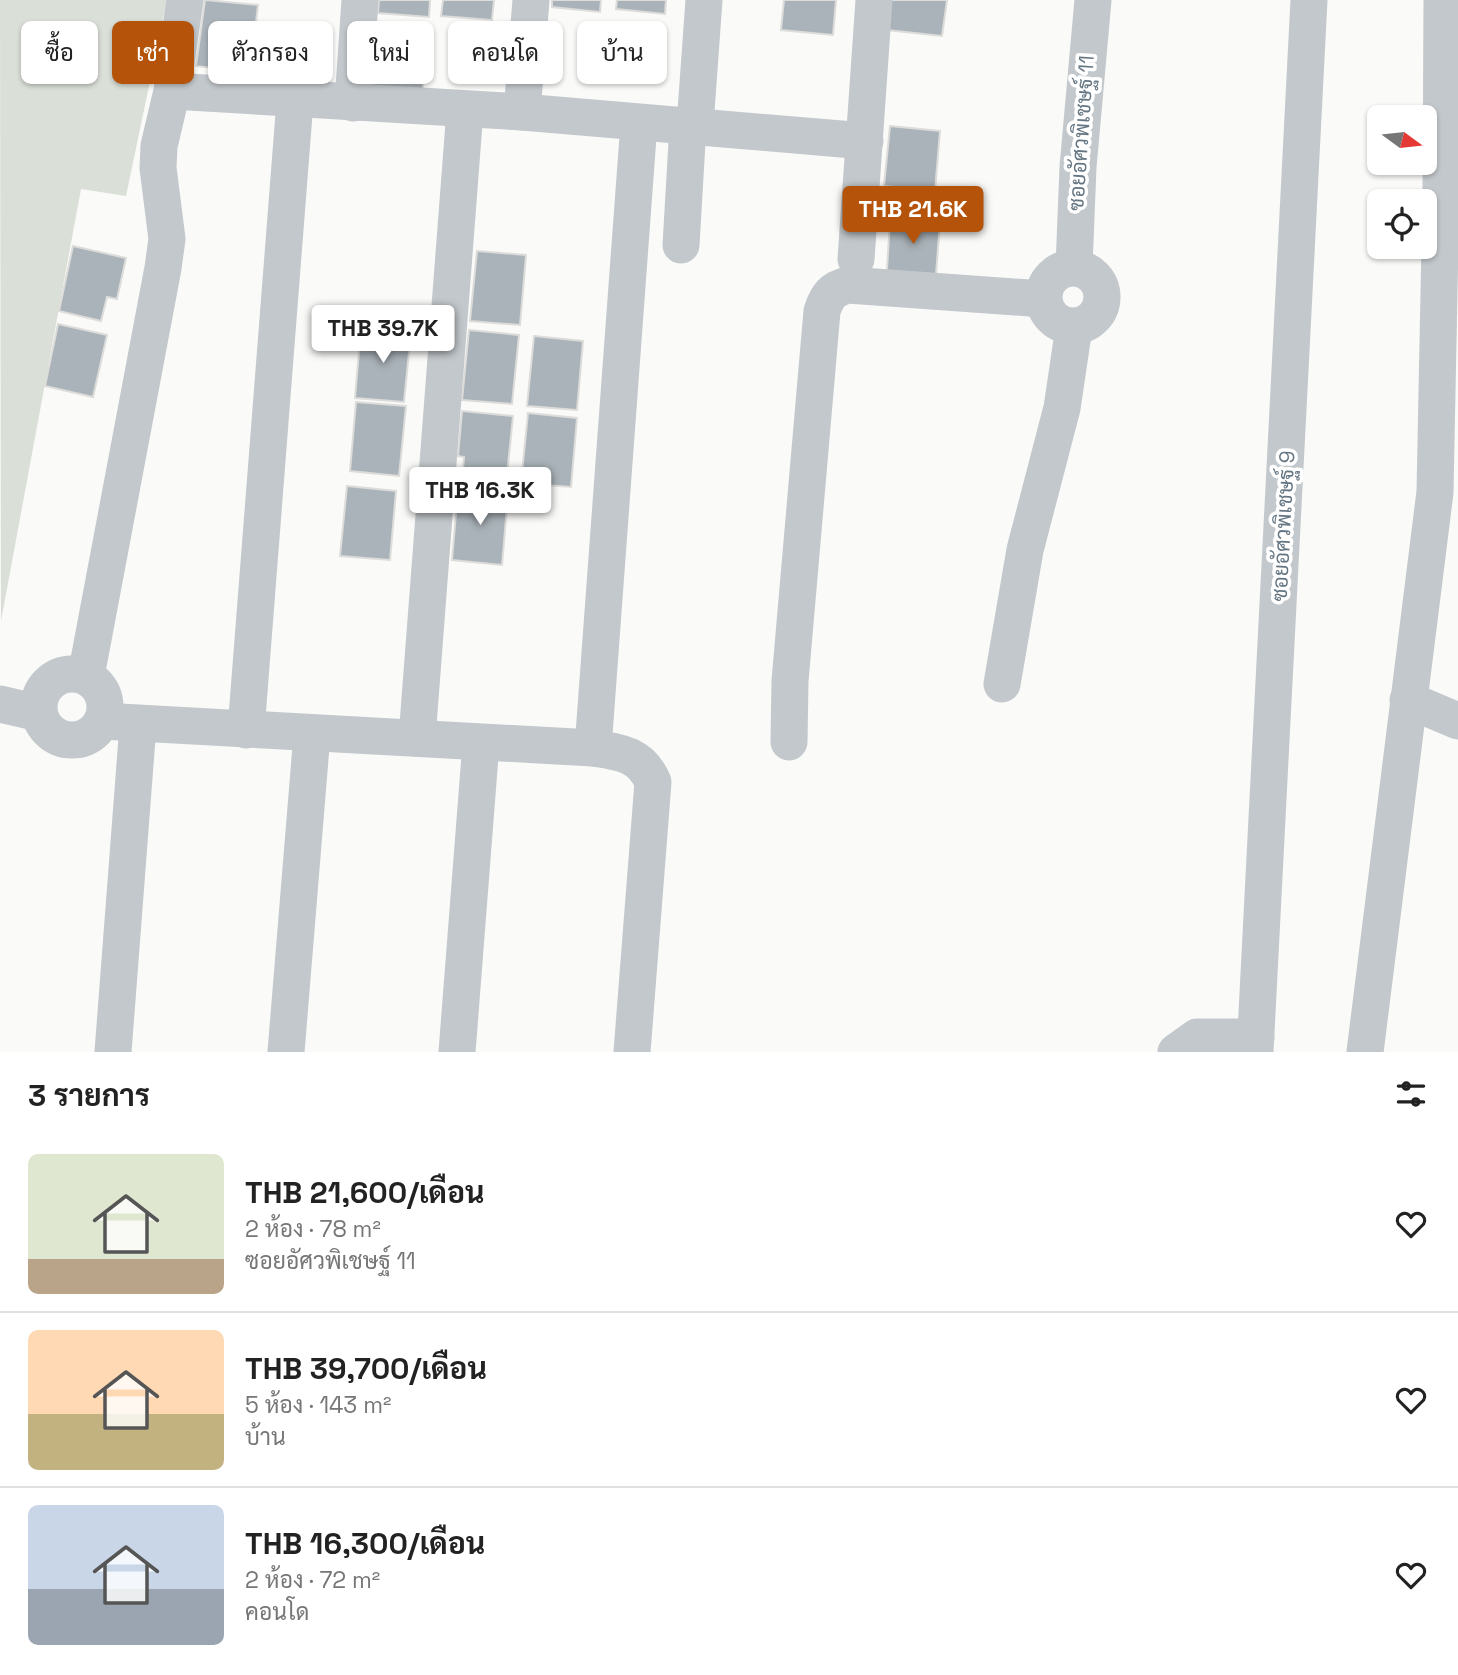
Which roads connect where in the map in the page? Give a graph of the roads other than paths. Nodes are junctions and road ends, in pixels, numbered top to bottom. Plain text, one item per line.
1 (185, 0) edge
2 (360, 0) edge
3 (531, 0) edge
4 (704, 0) edge
5 (874, 0) edge
6 (1093, 0) edge
7 (1309, 0) edge
8 (1441, 0) edge
9 (172, 92) junction
10 (295, 101) junction
11 (352, 103) junction
12 (465, 110) junction
13 (522, 112) junction
14 (639, 122) junction
15 (692, 125) junction
16 (865, 141) junction
17 (681, 245) dead end
18 (856, 260) dead end
19 (1074, 267) junction
20 (1043, 299) junction
21 (1074, 327) junction
22 (86, 676) junction
23 (1002, 684) dead end
24 (1408, 700) junction
25 (0, 704) edge
26 (39, 713) junction
27 (102, 721) junction
28 (1458, 721) edge
29 (138, 724) junction
30 (246, 730) junction
31 (312, 734) junction
32 (417, 738) junction
33 (789, 742) dead end
34 (481, 743) junction
35 (593, 748) junction
36 (1256, 1044) edge
37 (113, 1052) edge
38 (286, 1052) edge
39 (457, 1052) edge
40 (632, 1052) edge
41 (1176, 1052) edge
42 (1365, 1052) edge

1 - 9 street
2 - 11 street
3 - 13 street
4 - 15 street
5 - 16 street
6 - 19 street, ซอยอัศวพิเชษฐ์ 11
7 - 36 street, ซอยอัศวพิเชษฐ์ 9
8 - 24 street
9 - 10 street
9 - 22 street
10 - 11 street
10 - 30 street
11 - 12 street
12 - 13 street
12 - 32 street
13 - 14 street
14 - 15 street
14 - 35 street
15 - 16 street
15 - 17 street
16 - 18 street
19 - 20 street
19 - 21 street
20 - 21 street
20 - 33 street
21 - 23 street
22 - 26 street
22 - 27 street
24 - 28 street
24 - 42 street
25 - 26 street
26 - 27 street
27 - 29 street
29 - 30 street
29 - 37 street
30 - 31 street
31 - 32 street
31 - 38 street
32 - 34 street
34 - 35 street
34 - 39 street
35 - 40 street
36 - 41 street

